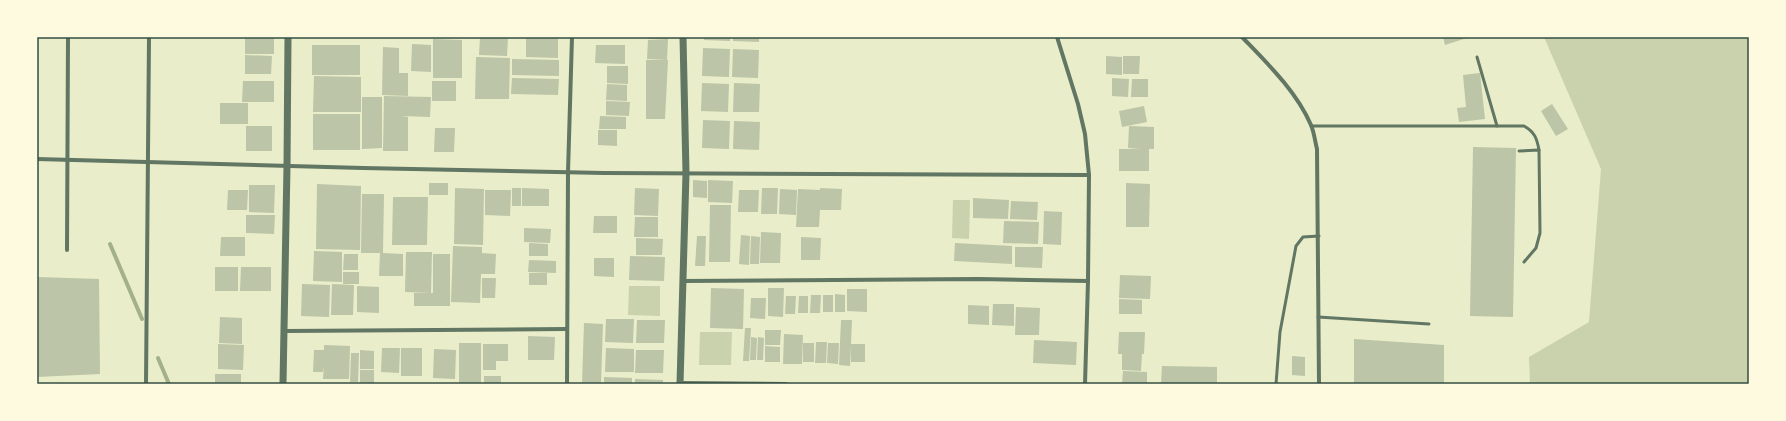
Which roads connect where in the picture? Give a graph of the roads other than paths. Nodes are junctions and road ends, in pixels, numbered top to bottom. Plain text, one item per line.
1 (68, 37) edge
2 (149, 37) edge
3 (288, 37) edge
4 (572, 37) edge
5 (683, 37) edge
6 (1057, 37) edge
7 (1242, 37) edge
8 (1477, 57) dead end
9 (1311, 126) junction
10 (1497, 126) junction
11 (1539, 150) junction
12 (1520, 151) dead end
13 (37, 159) edge
14 (67, 160) junction
15 (148, 161) junction
16 (287, 166) junction
17 (568, 172) junction
18 (686, 172) junction
19 (1089, 175) junction
20 (1319, 236) junction
21 (67, 250) dead end
22 (1524, 262) dead end
23 (682, 281) junction
24 (1088, 281) junction
25 (1318, 317) junction
26 (1429, 324) dead end
27 (567, 329) junction
28 (284, 331) junction
29 (680, 383) edge
30 (146, 384) edge
31 (283, 384) edge
32 (567, 384) edge
33 (786, 384) edge
34 (1085, 384) edge
35 (1276, 384) edge
36 (1319, 384) edge

1 - 14 street
2 - 15 street
3 - 16 street
4 - 17 street
5 - 18 street
6 - 19 street
7 - 9 street
8 - 10 lane
9 - 10 lane
9 - 20 street
10 - 11 lane
11 - 12 lane
11 - 22 lane
13 - 14 street
14 - 15 street
14 - 21 street
15 - 16 street
15 - 30 street
16 - 17 street
16 - 28 street
17 - 18 street
17 - 27 street
18 - 19 street
18 - 23 street
19 - 24 street
20 - 25 street
20 - 35 lane
23 - 24 street
23 - 29 street
24 - 34 street
25 - 26 lane
25 - 36 street
27 - 28 street
27 - 32 street
28 - 31 street
29 - 33 street

